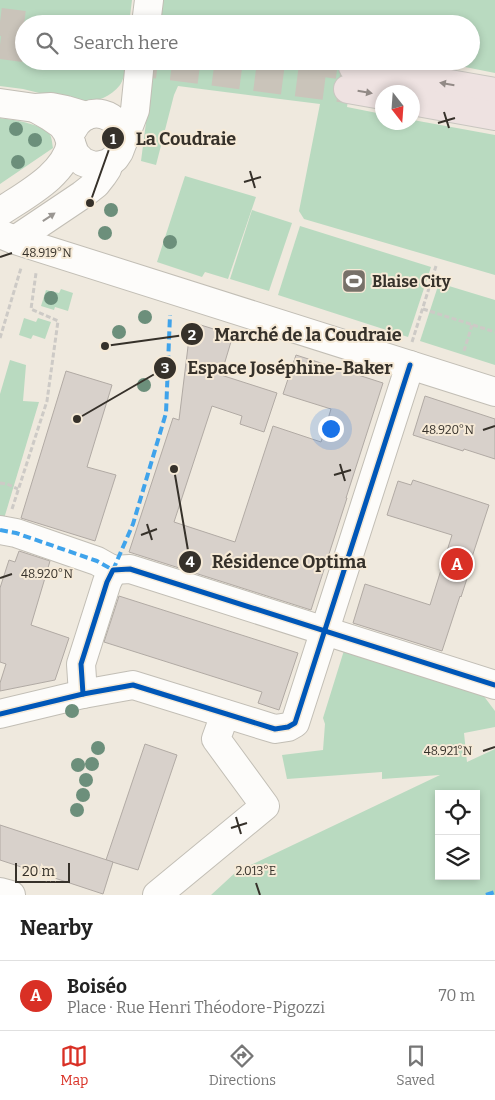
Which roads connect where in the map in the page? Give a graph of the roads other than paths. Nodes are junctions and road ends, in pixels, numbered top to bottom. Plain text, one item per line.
1 (149, 0) edge
2 (147, 15) edge
3 (138, 70) edge
4 (139, 70) edge
5 (375, 91) edge
6 (495, 92) edge
7 (420, 102) edge
8 (0, 103) edge
9 (35, 108) junction
10 (95, 116) junction
11 (495, 116) edge
12 (71, 142) junction
13 (106, 156) junction
14 (52, 176) junction
15 (0, 212) edge
16 (8, 237) edge
17 (410, 356) junction
18 (495, 392) edge
19 (2, 531) edge
20 (113, 570) junction
21 (324, 631) junction
22 (495, 685) edge
23 (83, 694) junction
24 (0, 714) edge
25 (225, 714) junction
26 (0, 892) edge
27 (10, 895) edge
28 (157, 895) edge

1 - 2 street
3 - 10 street
4 - 13 street
6 -> 5 highway
7 - 11 highway
8 - 9 street
9 - 10 street
9 - 12 street
10 - 12 street
10 - 13 street
12 - 13 street
12 - 14 street
13 - 14 street
16 -> 13 street
14 - 15 street
16 - 17 street
17 - 18 street
17 - 21 street
19 - 20 street
20 - 21 street
20 - 23 street
21 - 22 street
21 - 25 street
23 - 24 street
23 - 25 street
25 - 28 street
26 - 27 street

